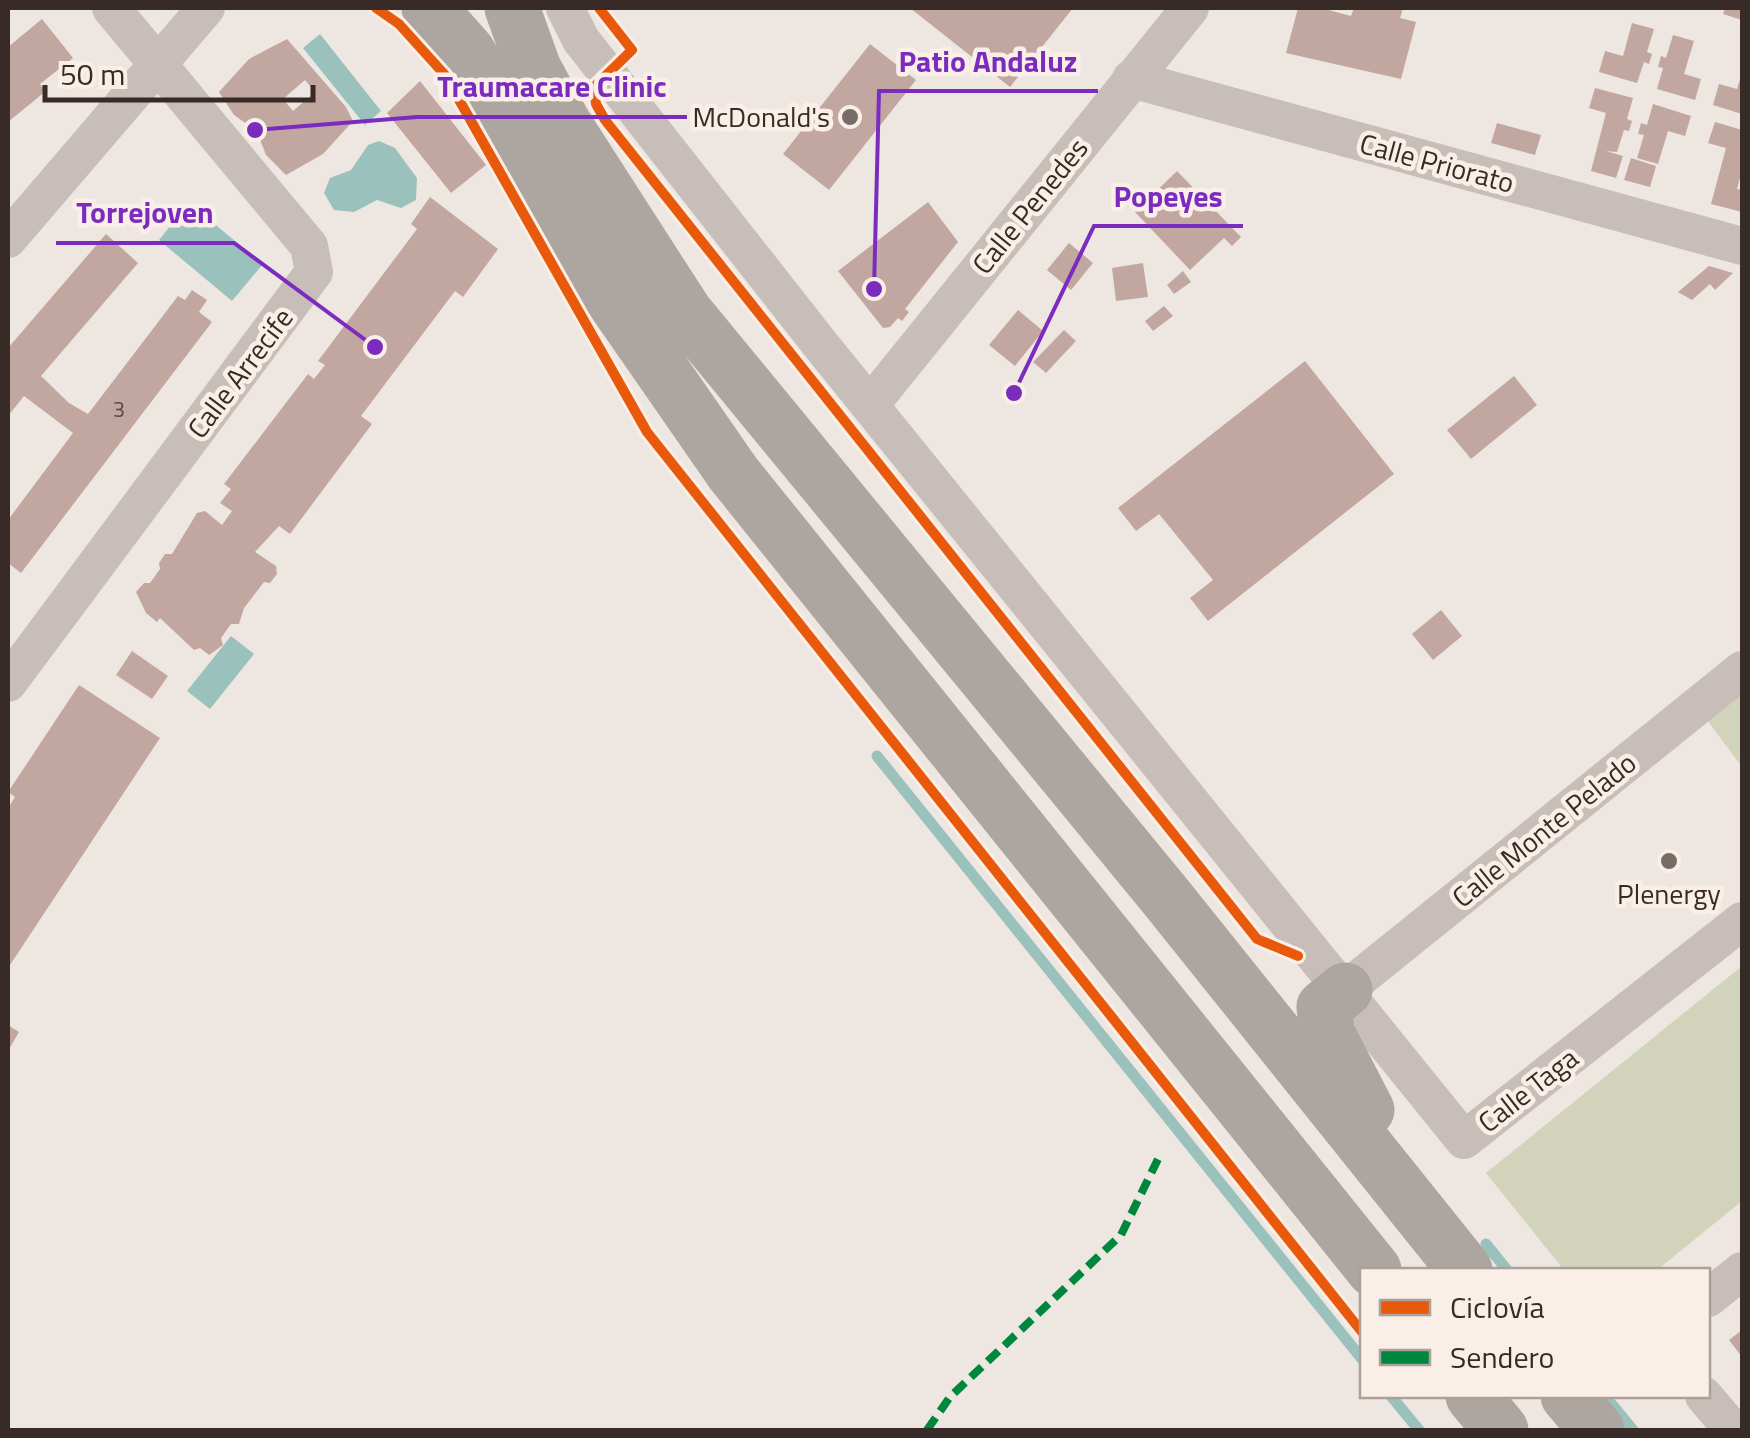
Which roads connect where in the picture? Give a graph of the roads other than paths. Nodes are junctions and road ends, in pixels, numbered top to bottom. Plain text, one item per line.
1 (111, 8) edge
2 (429, 8) edge
3 (512, 8) edge
4 (565, 8) edge
5 (1190, 8) edge
6 (206, 10) edge
7 (156, 66) junction
8 (1131, 79) junction
9 (8, 239) edge
10 (1742, 246) edge
11 (870, 405) junction
12 (1742, 670) edge
13 (9, 676) edge
14 (1742, 921) edge
15 (1345, 990) junction
16 (1458, 1262) edge
17 (1372, 1268) edge
18 (1742, 1270) edge
19 (1710, 1296) edge
20 (1475, 1398) edge
21 (1570, 1398) edge
22 (1706, 1398) edge
23 (1501, 1430) edge
24 (1597, 1430) edge
25 (1733, 1430) edge

1 - 7 street, Calle Arrecife
2 - 17 highway
3 - 16 highway
4 - 11 street
5 - 8 street, Calle Penedes
6 - 7 street
7 - 9 street
7 - 13 street, Calle Arrecife
8 - 10 street, Calle Priorato
8 - 11 street, Calle Penedes
11 - 15 street
12 - 15 street, Calle Monte Pelado
14 - 15 street, Calle Taga
15 - 16 highway
18 - 19 street
20 - 23 highway
21 - 24 highway
22 - 25 street

